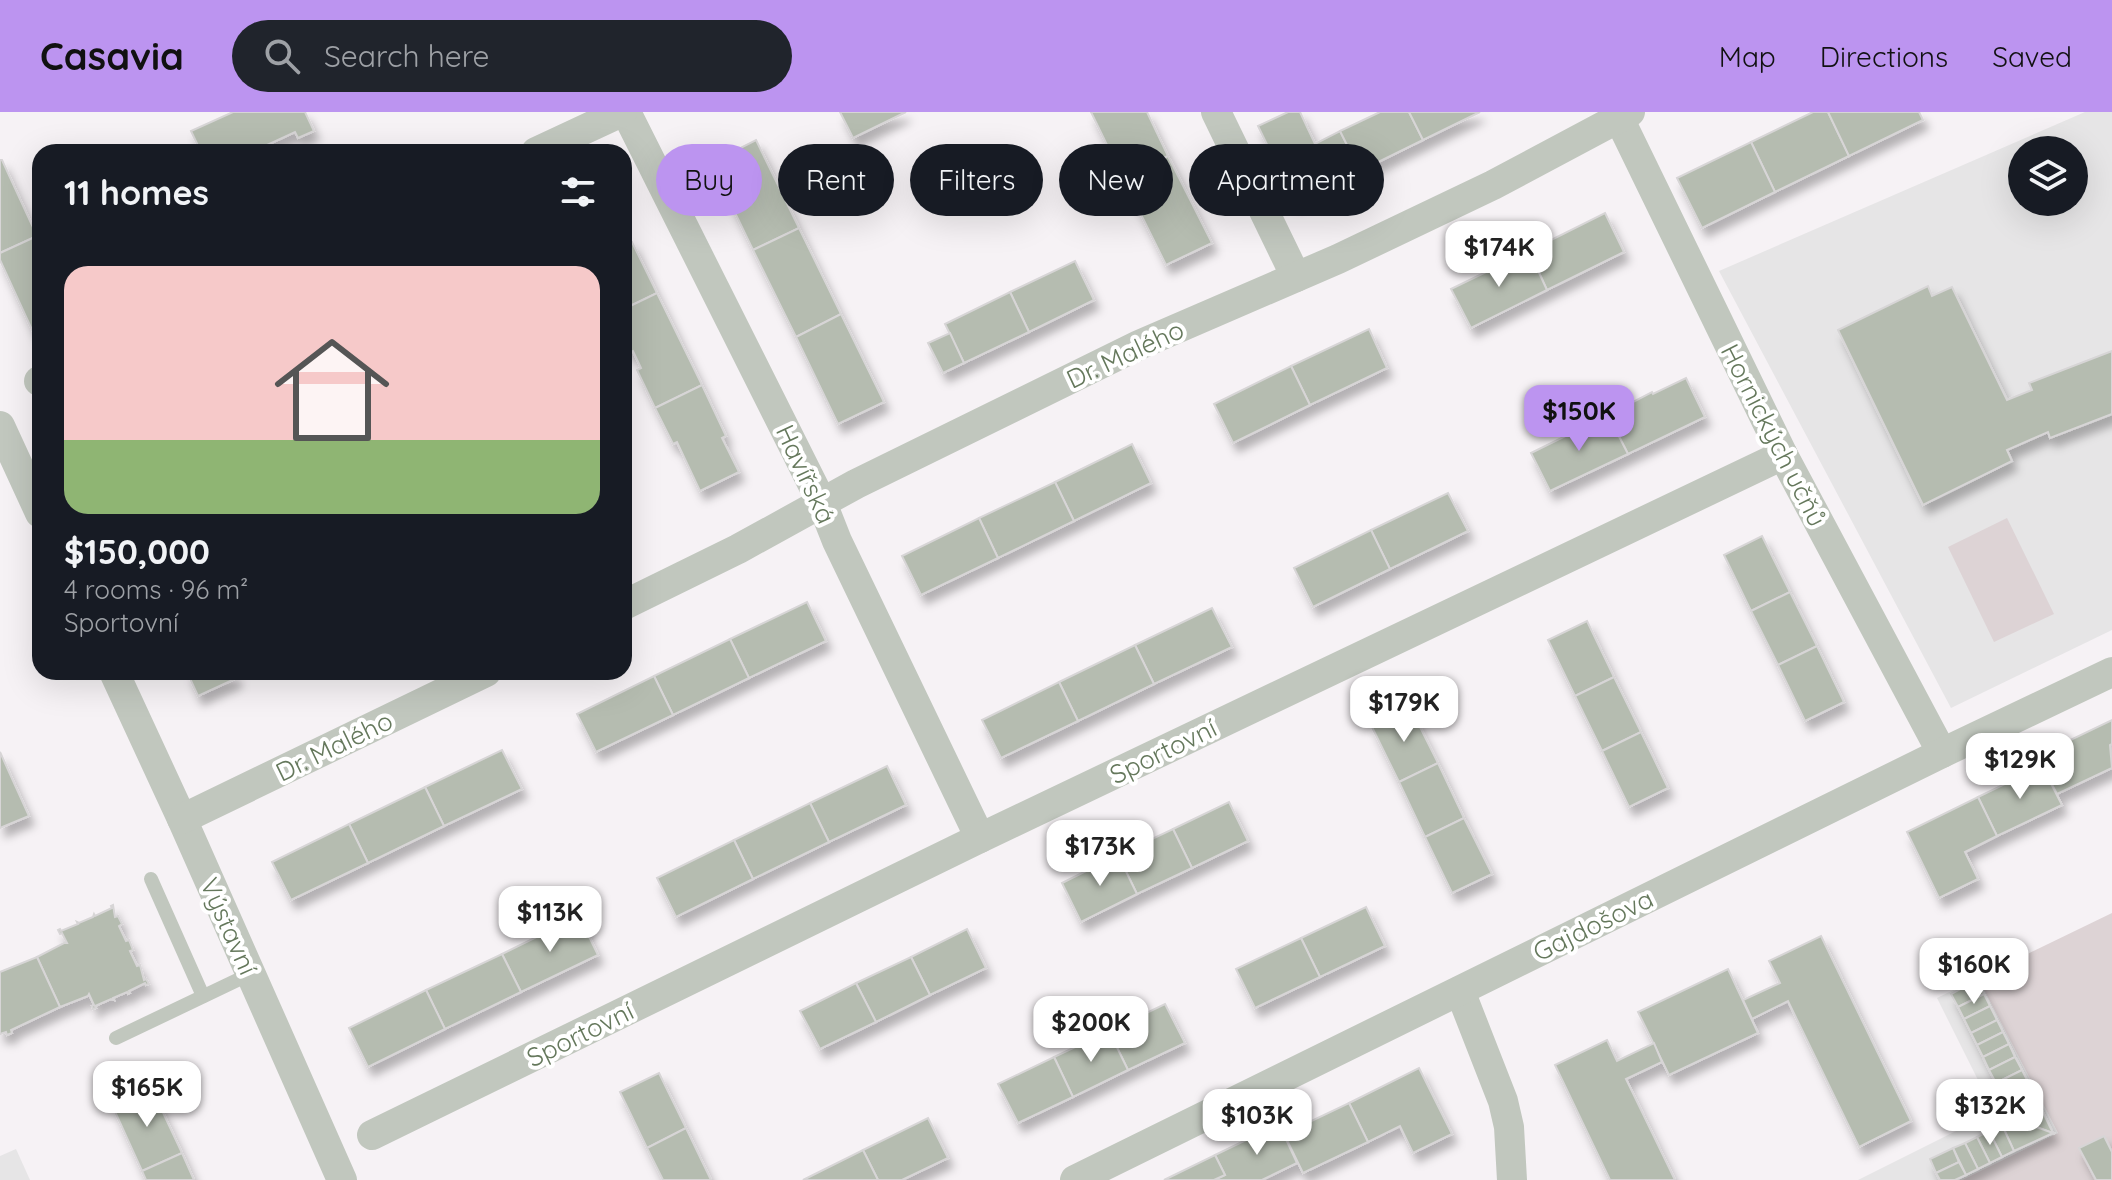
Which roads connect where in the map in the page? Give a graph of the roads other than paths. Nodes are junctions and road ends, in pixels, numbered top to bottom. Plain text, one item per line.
1 (624, 112) edge
2 (1216, 112) edge
3 (1621, 114) edge
4 (554, 144) edge
5 (1296, 277) junction
6 (0, 426) edge
7 (1783, 455) junction
8 (32, 496) edge
9 (822, 503) junction
10 (632, 601) edge
11 (2112, 672) edge
12 (118, 680) edge
13 (469, 680) edge
14 (1942, 753) junction
15 (182, 819) junction
16 (980, 838) junction
17 (151, 879) dead end
18 (250, 974) junction
19 (1460, 991) junction
20 (203, 996) junction
21 (116, 1038) dead end
22 (372, 1135) dead end
23 (342, 1180) edge
24 (1075, 1180) edge
25 (1512, 1180) edge

1 - 4 street
1 - 9 street, Havířská
2 - 5 street
3 - 5 street, Dr. Malého
3 - 7 street, Hornických učňů
5 - 9 street, Dr. Malého
6 - 8 street
7 - 14 street, Hornických učňů
7 - 16 street, Sportovní
9 - 10 street, Dr. Malého
9 - 16 street, Havířská
11 - 14 street, Gajdošova
12 - 15 street, Výstavní
13 - 15 street, Dr. Malého
14 - 19 street, Gajdošova
15 - 18 street, Výstavní
16 - 22 street, Sportovní
17 - 20 lane
18 - 20 lane
18 - 23 street, Výstavní
19 - 24 street, Gajdošova
19 - 25 street
20 - 21 lane

